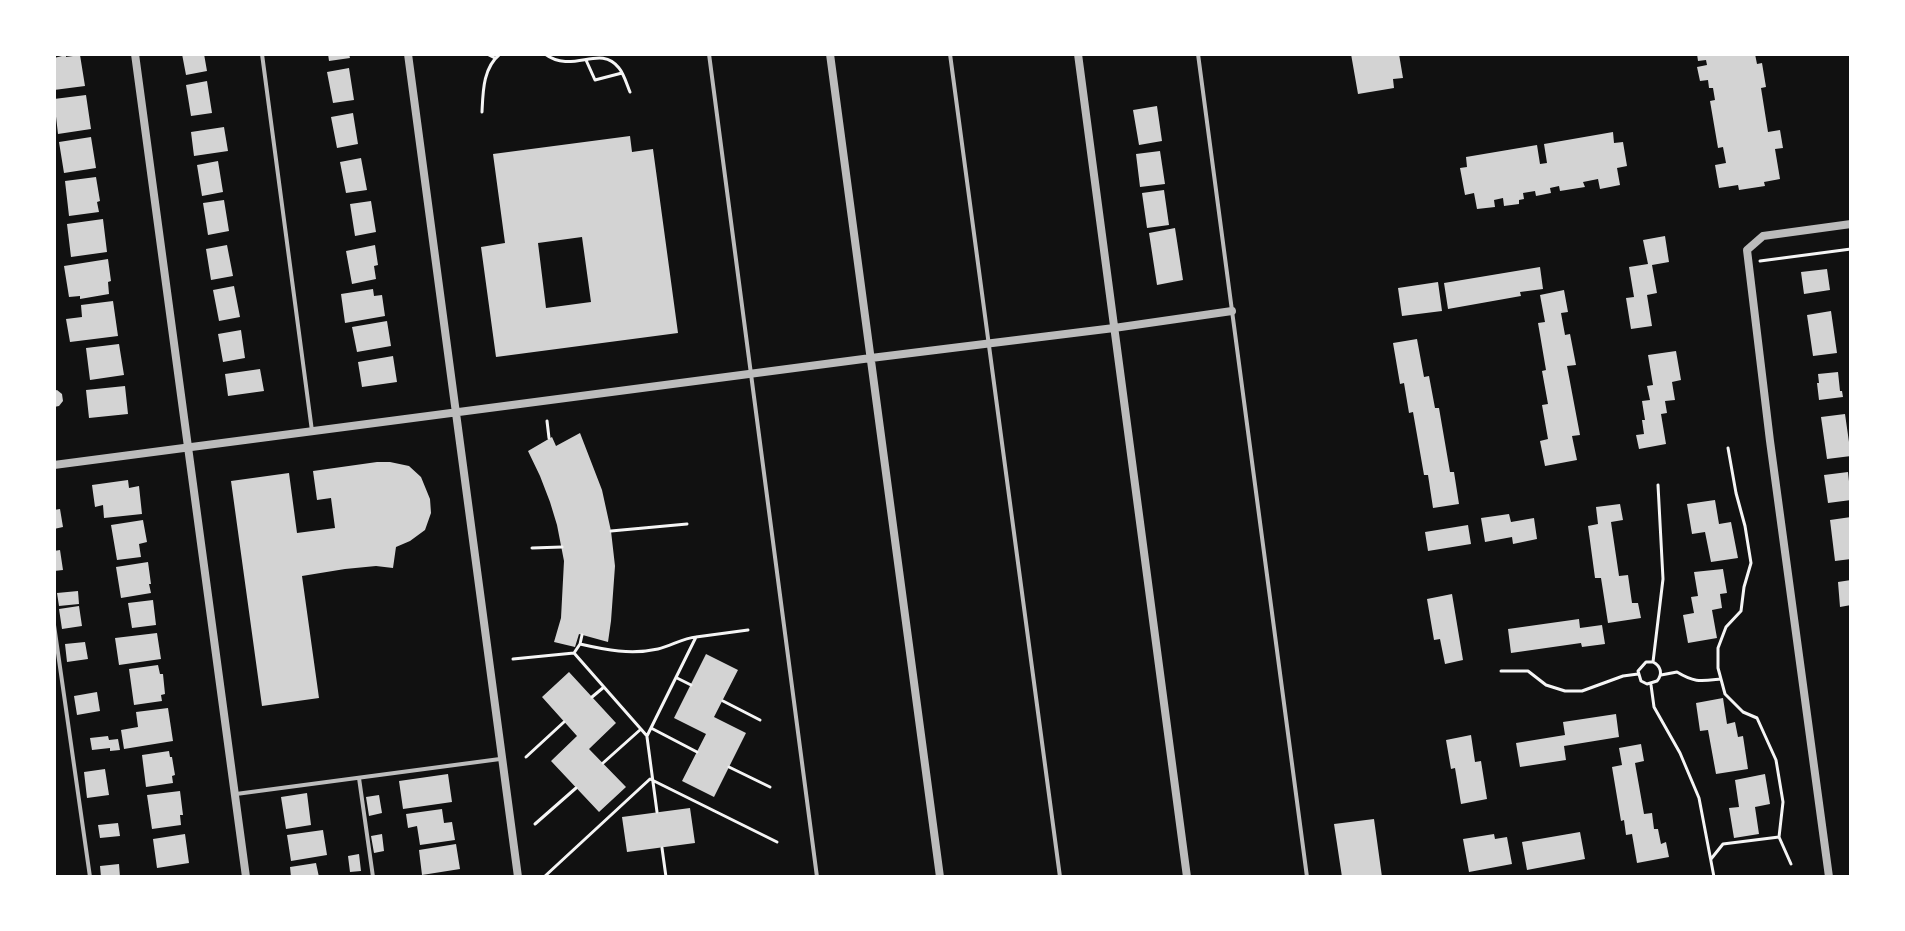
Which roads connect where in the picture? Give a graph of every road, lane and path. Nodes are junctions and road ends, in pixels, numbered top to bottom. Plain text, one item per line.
1 (135, 54) edge
2 (262, 54) edge
3 (408, 54) edge
4 (487, 54) edge
5 (500, 54) edge
6 (545, 54) edge
7 (709, 54) edge
8 (830, 54) edge
9 (950, 54) edge
10 (1078, 54) edge
11 (1198, 54) edge
12 (495, 58) junction
13 (586, 60) junction
14 (622, 73) junction
15 (630, 92) dead end
16 (482, 112) dead end
17 (1851, 224) edge
18 (1851, 249) edge
19 (1749, 263) junction
20 (1232, 311) junction
21 (1114, 328) junction
22 (989, 343) junction
23 (871, 358) junction
24 (751, 374) junction
25 (456, 413) junction
26 (547, 421) dead end
27 (312, 431) junction
28 (549, 438) dead end
29 (188, 448) junction
30 (1728, 448) dead end
31 (54, 465) edge
32 (1658, 485) dead end
33 (687, 524) dead end
34 (611, 531) dead end
35 (562, 547) dead end
36 (532, 548) dead end
37 (54, 625) edge
38 (748, 630) dead end
39 (582, 635) dead end
40 (696, 637) junction
41 (580, 644) junction
42 (574, 653) junction
43 (513, 659) dead end
44 (1653, 662) junction
45 (1501, 671) dead end
46 (1638, 674) junction
47 (1661, 675) junction
48 (677, 678) junction
49 (1721, 679) junction
50 (1651, 684) junction
51 (691, 685) dead end
52 (604, 687) junction
53 (592, 697) dead end
54 (723, 701) dead end
55 (760, 720) dead end
56 (564, 722) dead end
57 (651, 728) junction
58 (641, 729) junction
59 (647, 736) junction
60 (697, 752) dead end
61 (526, 757) dead end
62 (502, 758) junction
63 (603, 763) dead end
64 (729, 767) dead end
65 (359, 778) junction
66 (652, 780) junction
67 (770, 787) dead end
68 (576, 788) dead end
69 (236, 794) junction
70 (657, 812) dead end
71 (535, 824) dead end
72 (1779, 837) junction
73 (777, 842) dead end
74 (662, 848) dead end
75 (1711, 859) junction
76 (1791, 864) dead end
77 (90, 877) edge
78 (246, 877) edge
79 (373, 877) edge
80 (518, 877) edge
81 (544, 877) edge
82 (666, 877) edge
83 (817, 877) edge
84 (940, 877) edge
85 (1060, 877) edge
86 (1187, 877) edge
87 (1307, 877) edge
88 (1714, 877) edge
89 (1829, 877) edge

1 - 29 street
2 - 27 lane
3 - 25 street
4 - 12 path
5 - 12 path
6 - 13 path
7 - 24 lane
8 - 23 street
9 - 22 lane
10 - 21 street
11 - 20 lane
12 - 16 path
13 - 14 path
13 - 14 path
14 - 15 path
17 - 19 street
18 - 19 path
19 - 89 street
20 - 21 street
20 - 87 lane
21 - 22 street
21 - 86 street
22 - 23 street
22 - 85 lane
23 - 24 street
23 - 84 street
24 - 25 street
24 - 83 lane
25 - 27 street
25 - 62 street
26 - 28 path
27 - 29 street
29 - 31 street
29 - 69 street
30 - 49 path
32 - 44 path
33 - 34 path
35 - 36 path
37 - 77 lane
38 - 40 path
39 - 41 path
40 - 41 path
40 - 48 path
41 - 42 path
42 - 43 path
42 - 52 path
44 - 46 path
44 - 47 path
45 - 46 path
46 - 50 path
47 - 49 path
47 - 50 path
48 - 51 path
48 - 57 path
49 - 72 path
50 - 75 path
52 - 53 path
52 - 58 path
54 - 55 path
56 - 61 path
57 - 59 path
57 - 60 path
58 - 59 path
58 - 63 path
59 - 66 path
62 - 65 lane
62 - 80 street
64 - 67 path
65 - 69 lane
65 - 79 lane
66 - 70 path
66 - 73 path
66 - 81 path
68 - 71 path
69 - 78 street
72 - 75 path
72 - 76 path
74 - 82 path
75 - 88 path

